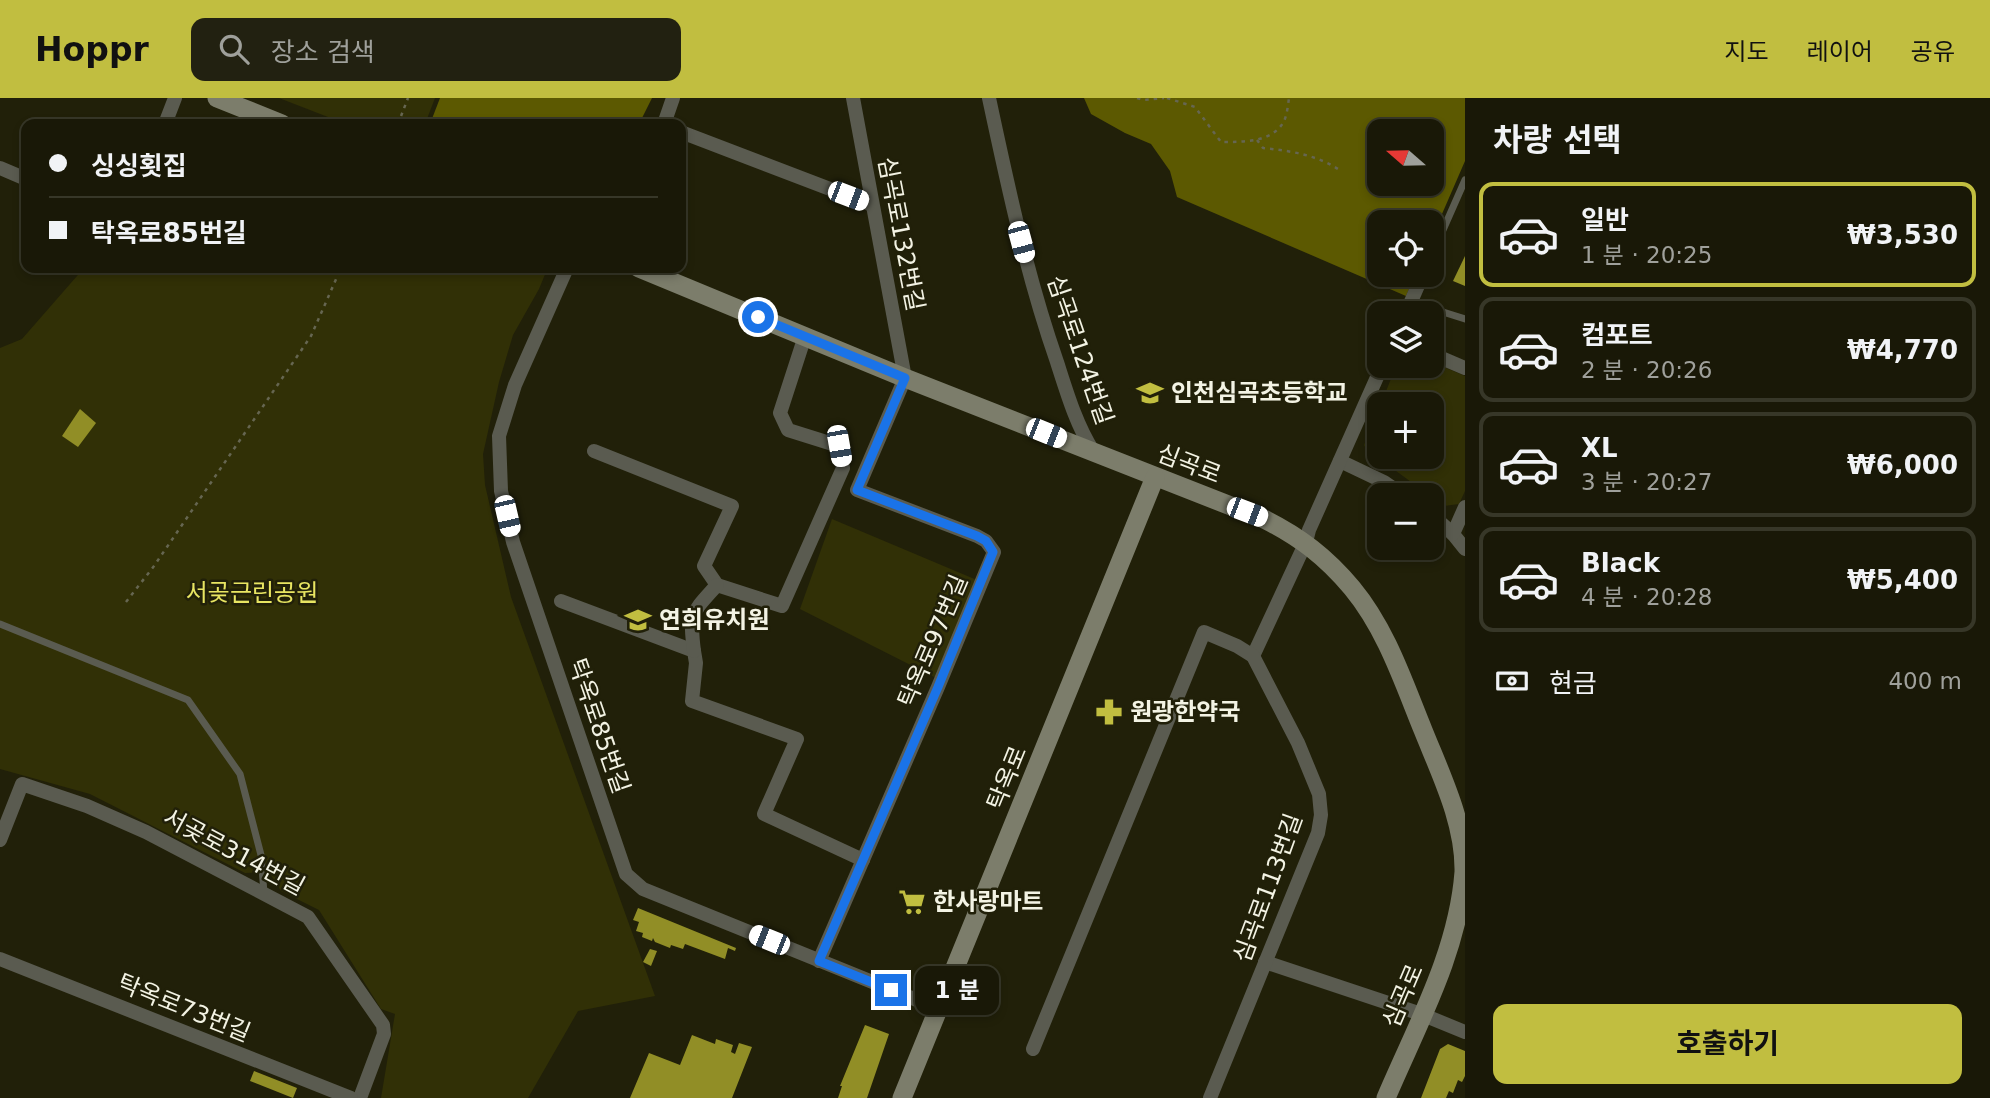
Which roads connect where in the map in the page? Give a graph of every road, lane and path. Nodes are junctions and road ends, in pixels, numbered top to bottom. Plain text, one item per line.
1 (175, 98) edge
2 (217, 98) edge
3 (408, 98) edge
4 (673, 98) edge
5 (853, 98) edge
6 (989, 98) edge
7 (1137, 98) edge
8 (1166, 98) edge
9 (1289, 98) edge
10 (167, 119) edge
11 (270, 119) edge
12 (400, 119) edge
13 (666, 119) edge
14 (686, 134) edge
15 (1257, 140) junction
16 (0, 168) edge
17 (1341, 171) dead end
18 (21, 177) edge
19 (1465, 180) edge
20 (872, 205) junction
21 (1444, 228) edge
22 (339, 273) edge
23 (565, 273) edge
24 (651, 273) edge
25 (1444, 315) edge
26 (1465, 319) edge
27 (805, 337) junction
28 (1444, 359) edge
29 (1465, 368) edge
30 (905, 378) junction
31 (1377, 378) edge
32 (594, 451) dead end
33 (1093, 452) junction
34 (1340, 461) junction
35 (1155, 477) junction
36 (1385, 483) edge
37 (1465, 507) edge
38 (1444, 526) edge
39 (1453, 534) junction
40 (1306, 542) junction
41 (1465, 548) edge
42 (717, 585) junction
43 (561, 601) dead end
44 (126, 602) dead end
45 (0, 624) edge
46 (694, 650) junction
47 (1253, 656) junction
48 (0, 840) edge
49 (863, 860) junction
50 (1465, 869) edge
51 (264, 893) junction
52 (0, 959) edge
53 (819, 961) junction
54 (1265, 962) junction
55 (939, 1009) junction
56 (1421, 1014) junction
57 (1465, 1032) edge
58 (1033, 1049) dead end
59 (351, 1098) edge
60 (360, 1098) edge
61 (902, 1098) edge
62 (1210, 1098) edge
63 (1386, 1098) edge

1 - 10 street
2 - 11 street
3 - 12 path
4 - 13 street
5 - 20 street, 심곡로132번길
6 - 33 street, 심곡로124번길
7 - 8 path
8 - 15 path
9 - 15 path
14 - 20 street
15 - 17 path
16 - 18 street
19 - 21 lane
20 - 30 street, 심곡로132번길
22 - 44 path
23 - 53 street, 탁옥로85번길
24 - 27 street, 심곡로
25 - 26 lane
27 - 30 street, 심곡로
27 - 42 street
28 - 29 street
30 - 33 street, 심곡로
30 - 49 street, 탁옥로97번길
31 - 34 street
32 - 42 street
33 - 35 street, 심곡로
34 - 36 street
34 - 40 street
35 - 40 street, 심곡로
35 - 55 street, 탁옥로
37 - 39 street
38 - 39 street
39 - 41 street
40 - 47 street
40 - 50 street, 심곡로
42 - 46 street
43 - 46 street
45 - 51 lane
46 - 49 street
47 - 54 street, 심곡로113번길
47 - 58 street
48 - 51 street, 서곶로314번길
49 - 53 street, 탁옥로97번길
50 - 56 street, 심곡로
51 - 60 street, 서곶로314번길
52 - 59 street, 탁옥로73번길
53 - 55 street, 탁옥로85번길
54 - 56 street
54 - 62 street, 심곡로113번길
55 - 61 street, 탁옥로
56 - 57 street
56 - 63 street, 심곡로

